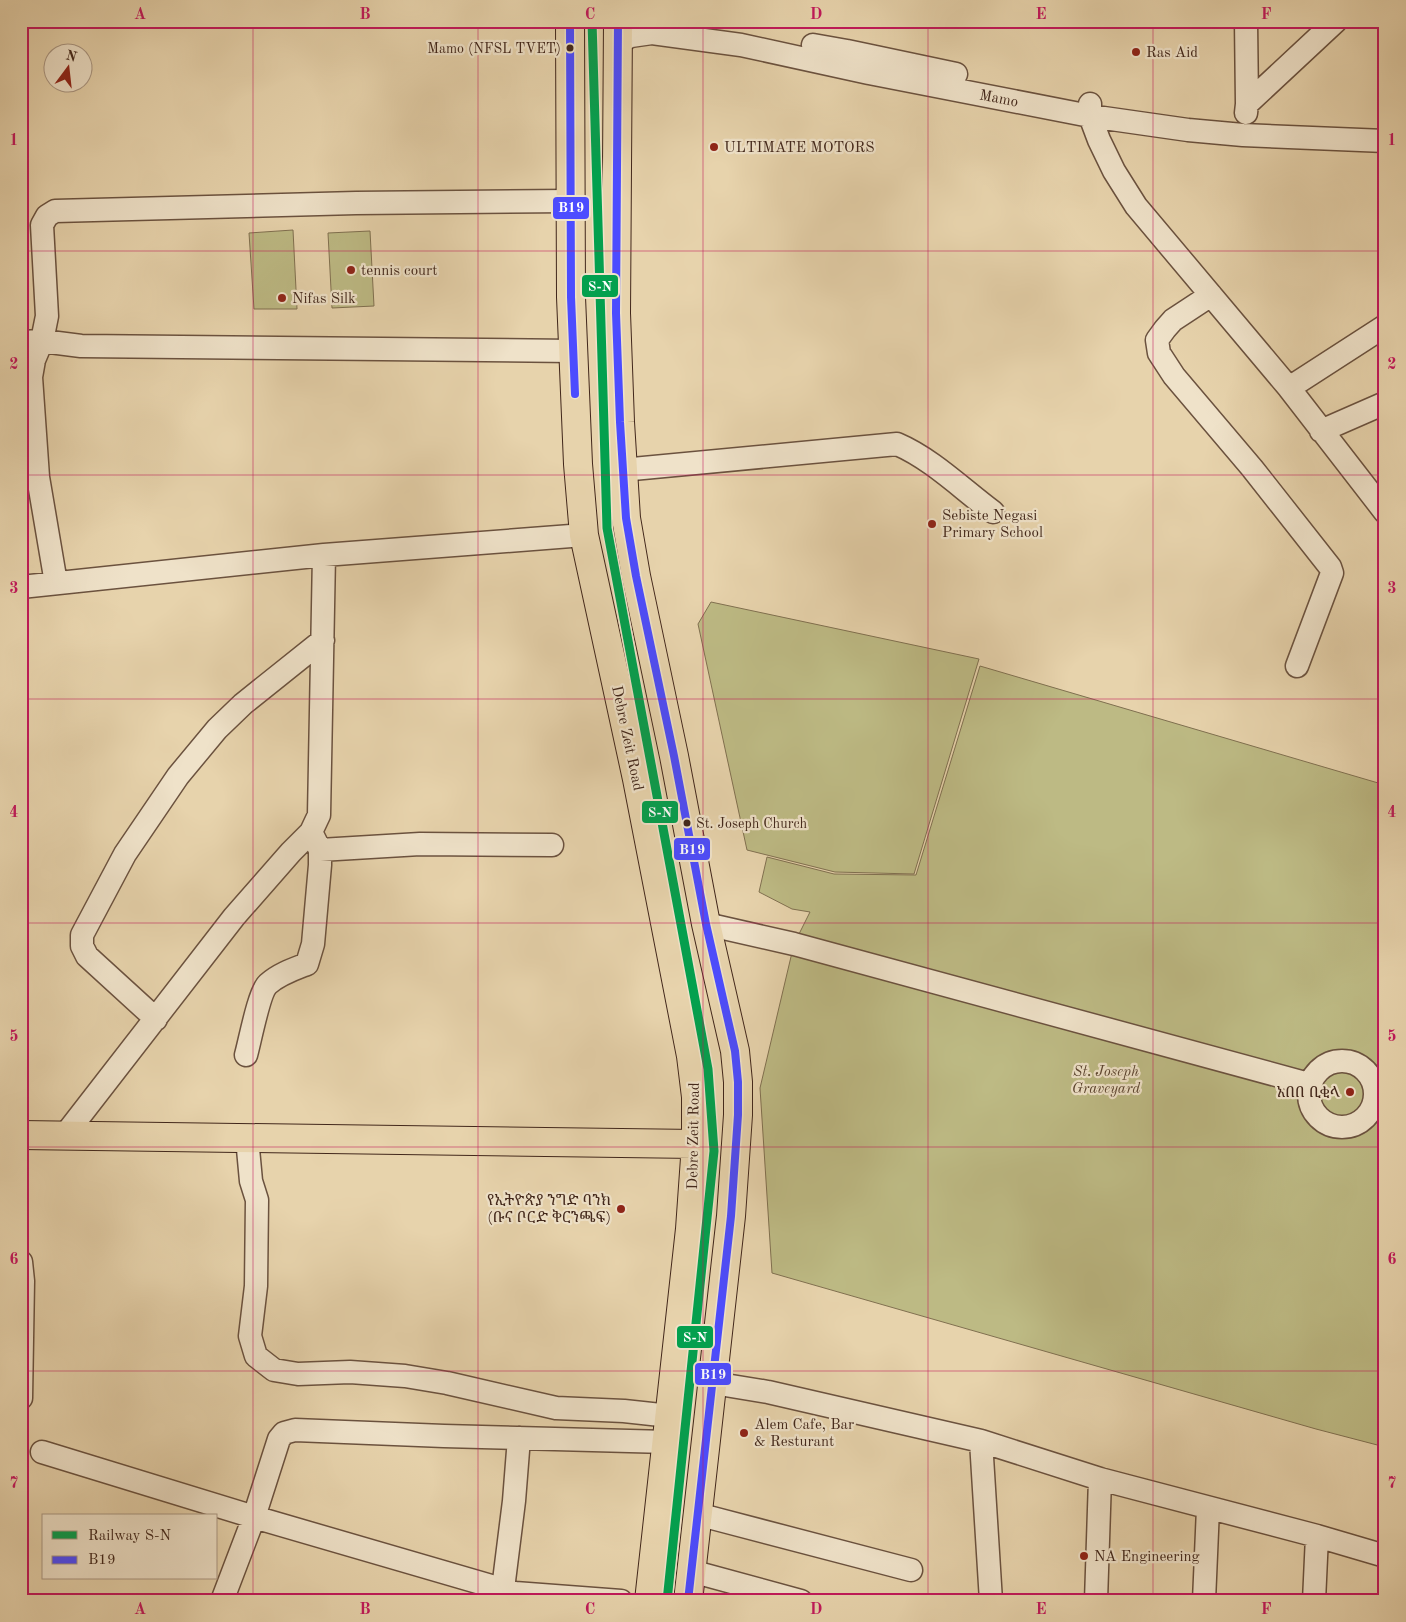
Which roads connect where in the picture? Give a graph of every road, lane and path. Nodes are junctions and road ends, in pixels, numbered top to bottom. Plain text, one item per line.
1 (570, 21) edge
2 (669, 21) edge
3 (1246, 21) edge
4 (1336, 21) edge
5 (618, 32) edge
6 (845, 59) junction
7 (1090, 109) junction
8 (1245, 121) junction
9 (1385, 128) edge
10 (1385, 141) edge
11 (570, 201) junction
12 (1211, 295) junction
13 (1385, 326) edge
14 (32, 342) edge
15 (573, 351) junction
16 (1289, 388) junction
17 (1385, 403) edge
18 (1321, 430) junction
19 (622, 470) junction
20 (992, 512) dead end
21 (1385, 512) edge
22 (584, 535) junction
23 (324, 554) junction
24 (56, 583) junction
25 (21, 587) edge
26 (323, 640) junction
27 (1297, 666) dead end
28 (315, 841) junction
29 (552, 845) dead end
30 (706, 924) junction
31 (156, 1019) junction
32 (246, 1055) dead end
33 (1309, 1084) junction
34 (1380, 1104) edge
35 (21, 1135) edge
36 (65, 1135) junction
37 (247, 1138) junction
38 (696, 1144) junction
39 (21, 1262) edge
40 (713, 1383) junction
41 (21, 1398) edge
42 (669, 1429) junction
43 (519, 1438) junction
44 (981, 1441) junction
45 (42, 1452) dead end
46 (1100, 1479) junction
47 (1208, 1508) junction
48 (697, 1514) junction
49 (254, 1517) junction
50 (1317, 1536) junction
51 (1385, 1556) edge
52 (911, 1570) dead end
53 (691, 1572) junction
54 (510, 1594) edge
55 (222, 1601) edge
56 (621, 1601) edge
57 (649, 1601) edge
58 (688, 1601) edge
59 (801, 1601) edge
60 (991, 1601) edge
61 (1096, 1601) edge
62 (1204, 1601) edge
63 (1314, 1601) edge

1 - 11 main road, Debre Zeit Road
2 - 6 street
3 - 8 street
4 - 8 street
5 - 6 street, Mamo
5 - 19 main road
6 - 7 street, Mamo
7 - 8 street, Mamo
7 - 12 street
8 - 9 street
8 - 10 street, Mamo
11 - 14 street
11 - 15 main road, Debre Zeit Road
12 - 16 street
12 - 27 street
13 - 16 street
14 - 15 street
14 - 24 street
15 - 22 main road, Debre Zeit Road
16 - 18 street
17 - 18 street
18 - 21 street
19 - 20 street
19 - 30 main road
22 - 23 street
22 - 38 main road, Debre Zeit Road
23 - 24 street
23 - 26 street
24 - 25 street
26 - 28 street
26 - 31 street
28 - 29 street
28 - 31 street
28 - 32 street
30 - 33 street
30 - 40 main road
31 - 36 street
33 - 34 street
33 - 34 street
35 - 36 main road
36 - 37 main road
37 - 38 main road
37 - 42 street
38 - 42 main road, Debre Zeit Road
39 - 41 street
40 - 44 street
40 - 48 main road
42 - 43 street
42 - 57 main road, Debre Zeit Road
43 - 49 street
43 - 54 street
44 - 46 street
44 - 60 street
45 - 49 street
46 - 47 street
46 - 61 street
47 - 50 street
47 - 62 street
48 - 52 street
48 - 53 main road
49 - 54 street
49 - 55 street
50 - 51 street
50 - 63 street
53 - 58 main road
53 - 59 street
54 - 56 street

